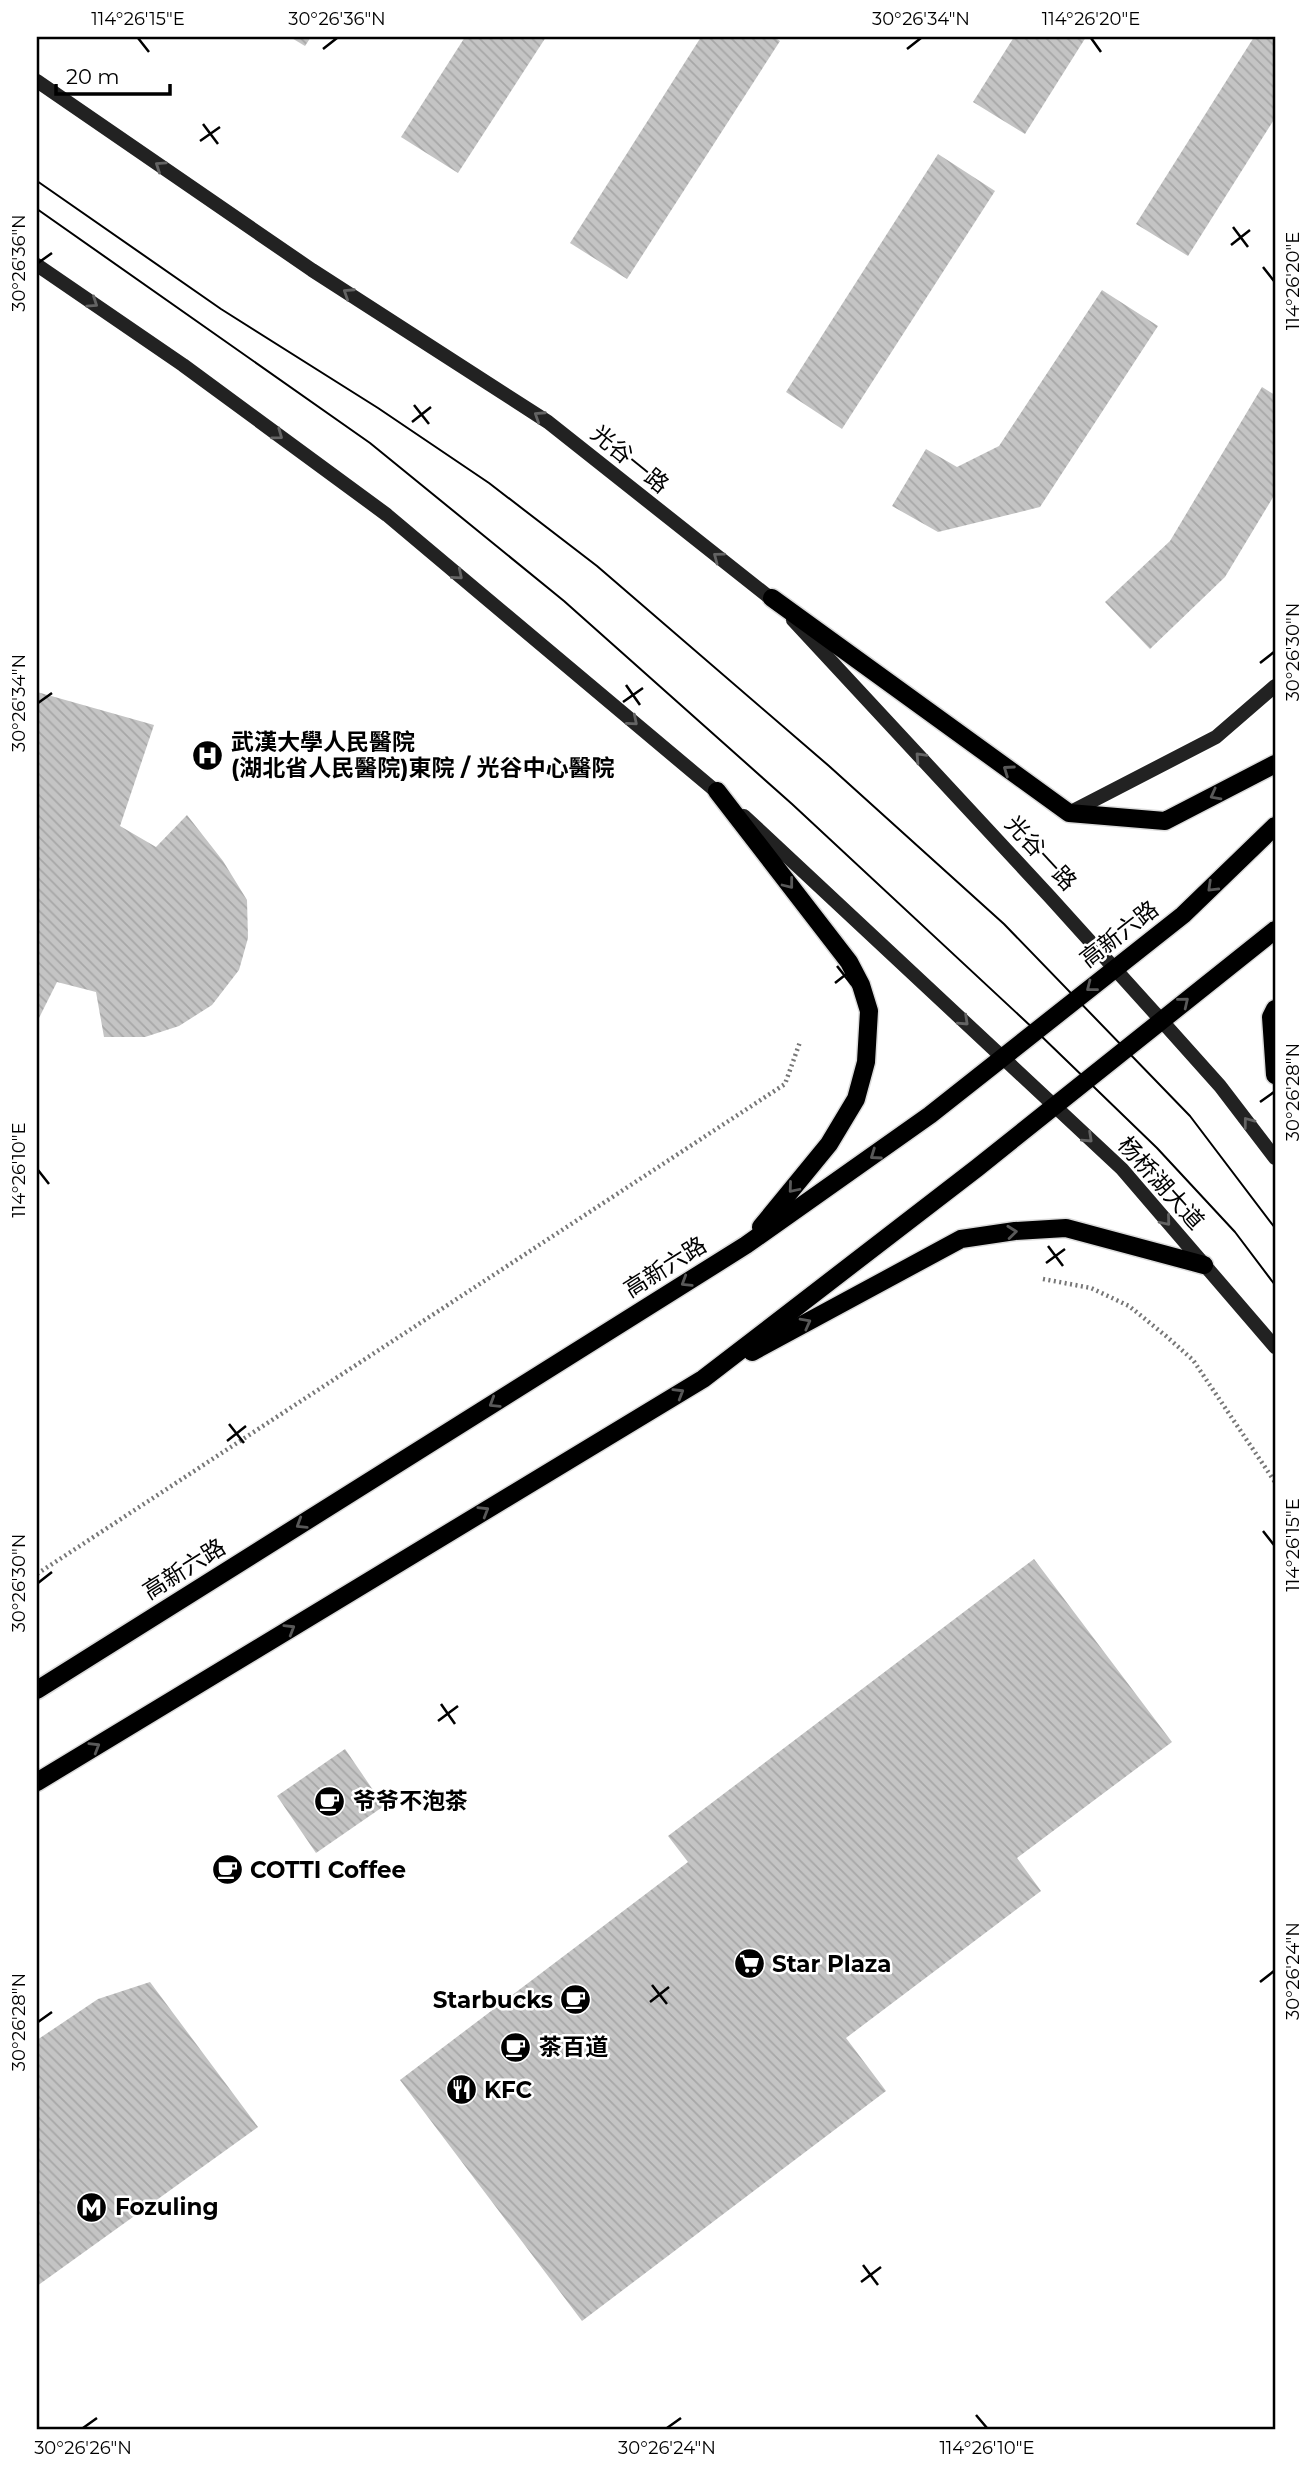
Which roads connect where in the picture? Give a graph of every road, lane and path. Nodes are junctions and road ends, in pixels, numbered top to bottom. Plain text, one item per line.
1 (37, 81) edge
2 (37, 265) edge
3 (772, 598) junction
4 (1275, 686) edge
5 (1275, 764) edge
6 (717, 792) junction
7 (1069, 813) junction
8 (1275, 826) edge
9 (1275, 930) edge
10 (1115, 968) junction
11 (1275, 1009) edge
12 (1161, 1020) junction
13 (800, 1042) dead end
14 (1003, 1058) junction
15 (1275, 1076) edge
16 (1054, 1106) junction
17 (1275, 1158) edge
18 (746, 1245) junction
19 (1204, 1265) junction
20 (1043, 1279) dead end
21 (1275, 1347) edge
22 (703, 1379) junction
23 (1275, 1482) edge
24 (37, 1574) edge
25 (37, 1690) edge
26 (37, 1782) edge

3 -> 1 main road, 光谷一路
2 -> 6 main road
7 -> 3 main road
10 -> 3 main road, 光谷一路
4 - 7 main road
5 -> 7 main road
6 -> 14 main road
6 -> 18 main road
8 -> 10 main road, 高新六路
12 -> 9 main road
10 - 12 main road
10 -> 14 main road, 高新六路
11 - 15 main road
12 - 16 main road
17 -> 12 main road
13 - 24 path
14 - 16 main road, 杨桥湖大道
14 -> 18 main road, 高新六路
16 -> 19 main road, 杨桥湖大道
16 - 22 main road
18 -> 25 main road, 高新六路
19 - 21 main road, 杨桥湖大道
22 -> 19 main road
20 - 23 path
26 -> 22 main road

